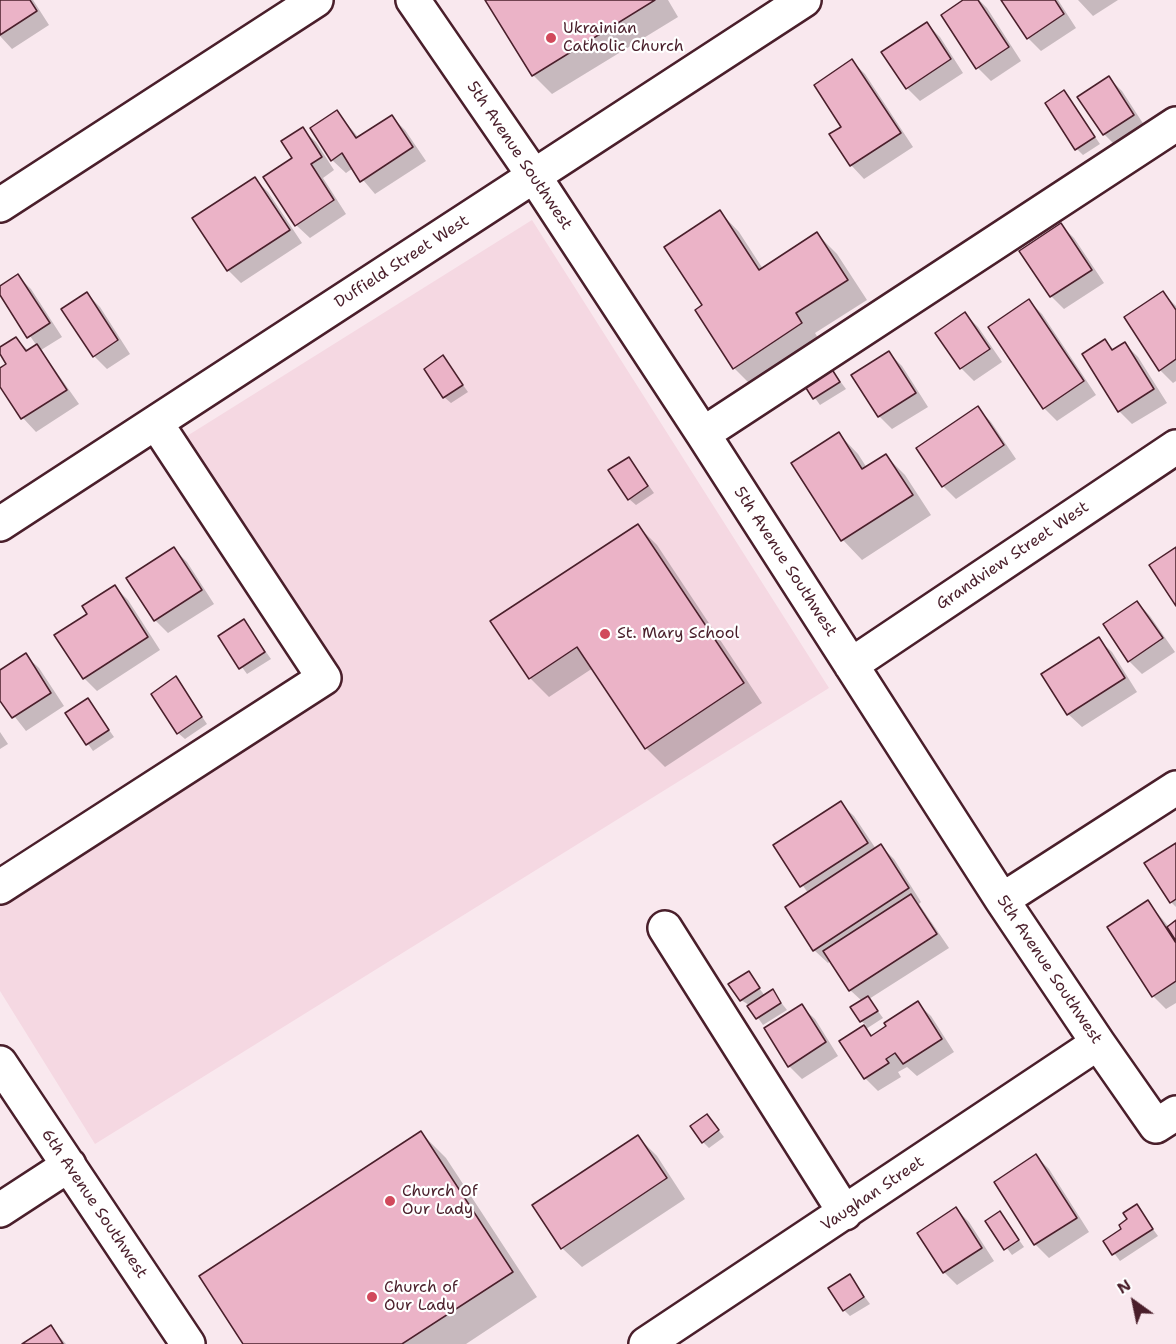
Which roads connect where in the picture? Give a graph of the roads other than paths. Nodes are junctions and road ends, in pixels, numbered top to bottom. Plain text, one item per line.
1 (316, 0) edge
2 (413, 0) edge
3 (804, 0) edge
4 (1176, 124) edge
5 (534, 176) junction
6 (0, 205) edge
7 (156, 423) junction
8 (703, 434) junction
9 (1176, 447) edge
10 (0, 524) edge
11 (851, 665) junction
12 (1176, 788) edge
13 (0, 887) edge
14 (1002, 900) junction
15 (665, 928) dead end
16 (1098, 1043) junction
17 (0, 1063) edge
18 (1166, 1119) edge
19 (69, 1165) junction
20 (0, 1210) edge
21 (845, 1213) junction
22 (188, 1344) edge
23 (646, 1344) edge

1 - 6 street
2 - 5 street, 5th Avenue Southwest
3 - 5 street, Duffield Street West
4 - 8 street
5 - 7 street, Duffield Street West
5 - 8 street, 5th Avenue Southwest
7 - 10 street, Duffield Street West
7 - 13 street
8 - 11 street, 5th Avenue Southwest
9 - 11 street, Grandview Street West
11 - 14 street, 5th Avenue Southwest
12 - 14 street
14 - 16 street, 5th Avenue Southwest
15 - 21 street
16 - 18 street, 5th Avenue Southwest
16 - 21 street, Vaughan Street
17 - 19 street, 6th Avenue Southwest
19 - 20 street
19 - 22 street, 6th Avenue Southwest
21 - 23 street, Vaughan Street

